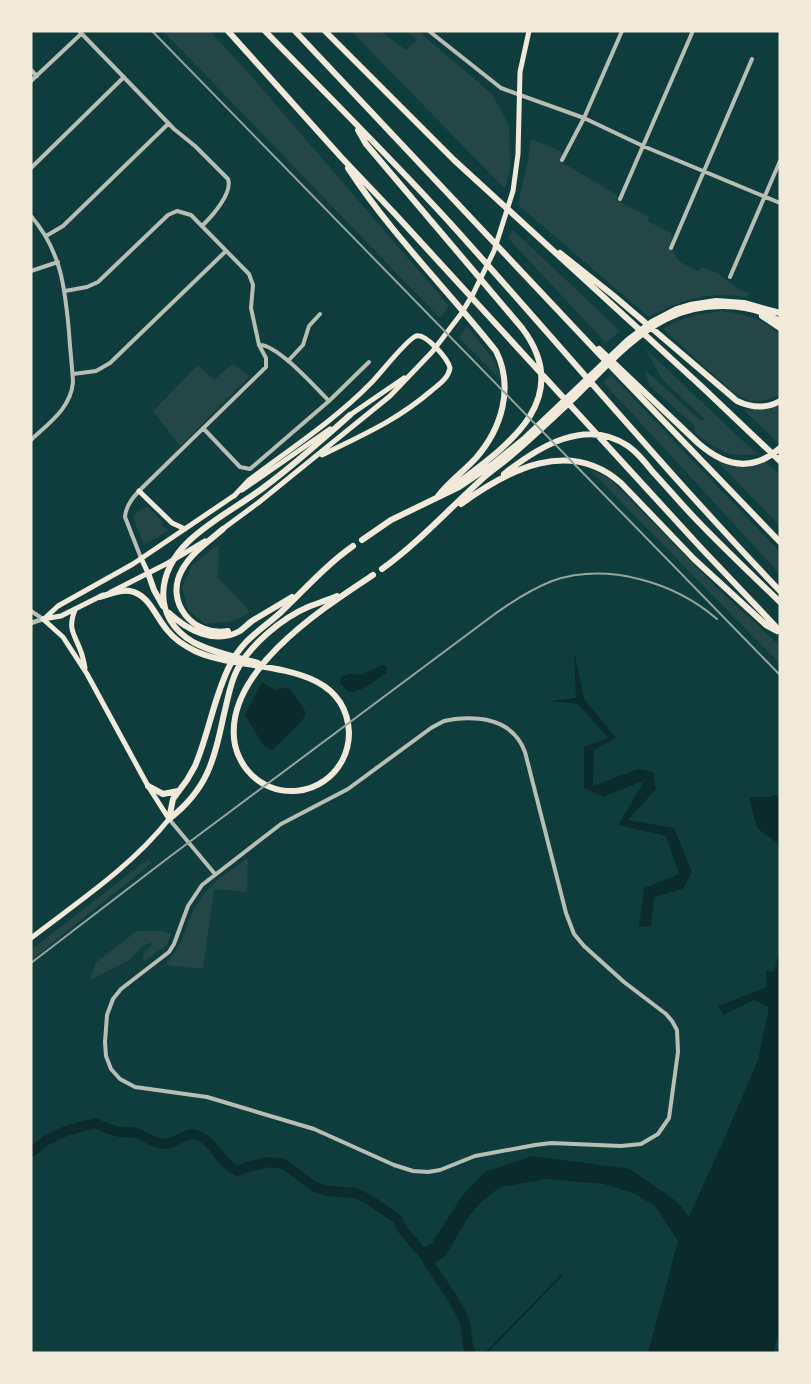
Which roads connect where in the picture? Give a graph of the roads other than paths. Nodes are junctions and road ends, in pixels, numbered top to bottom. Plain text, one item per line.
1 (228, 31) edge
2 (265, 31) edge
3 (295, 31) edge
4 (325, 31) edge
5 (429, 31) edge
6 (529, 31) edge
7 (622, 31) edge
8 (80, 32) edge
9 (692, 33) dead end
10 (752, 59) dead end
11 (31, 70) edge
12 (37, 76) junction
13 (124, 77) junction
14 (31, 81) edge
15 (519, 94) junction
16 (584, 118) junction
17 (354, 123) junction
18 (168, 124) junction
19 (643, 146) junction
20 (341, 157) junction
21 (562, 160) dead end
22 (780, 161) edge
23 (31, 168) edge
24 (704, 171) junction
25 (765, 197) junction
26 (620, 199) dead end
27 (780, 203) edge
28 (31, 216) edge
29 (517, 219) junction
30 (203, 225) junction
31 (46, 236) junction
32 (671, 248) dead end
33 (226, 251) junction
34 (58, 262) junction
35 (31, 271) edge
36 (730, 277) dead end
37 (65, 291) junction
38 (552, 305) junction
39 (742, 308) junction
40 (780, 313) edge
41 (320, 314) dead end
42 (666, 316) junction
43 (780, 320) edge
44 (780, 328) edge
45 (259, 345) junction
46 (288, 361) junction
47 (369, 362) dead end
48 (412, 372) junction
49 (73, 374) junction
50 (329, 401) junction
51 (780, 401) edge
52 (350, 415) junction
53 (203, 428) junction
54 (31, 440) edge
55 (780, 448) edge
56 (510, 454) junction
57 (313, 459) junction
58 (780, 461) edge
59 (519, 466) junction
60 (139, 491) junction
61 (234, 496) junction
62 (437, 497) junction
63 (442, 518) junction
64 (186, 529) junction
65 (223, 529) junction
66 (362, 540) dead end
67 (780, 542) edge
68 (353, 546) dead end
69 (141, 558) junction
70 (382, 569) dead end
71 (148, 573) junction
72 (373, 574) dead end
73 (304, 590) junction
74 (780, 591) edge
75 (344, 594) junction
76 (100, 597) junction
77 (780, 602) edge
78 (75, 610) junction
79 (31, 611) edge
80 (44, 619) junction
81 (251, 622) junction
82 (767, 622) junction
83 (31, 623) edge
84 (780, 632) edge
85 (284, 670) junction
86 (85, 671) junction
87 (148, 786) junction
88 (179, 791) junction
89 (169, 819) junction
90 (215, 874) junction
91 (31, 938) edge

1 - 20 highway
2 - 17 highway
3 - 38 highway
4 - 29 highway
5 - 15 street
6 - 15 main road
7 - 16 street
8 - 12 street
8 - 13 street
9 - 19 street
10 - 24 street
11 - 12 street
12 - 14 street
13 - 18 street
13 - 23 street
15 - 16 street
15 - 48 main road
16 - 19 street
16 - 21 street
17 - 62 highway
17 - 74 highway
18 - 30 street
18 - 31 street
19 - 24 street
19 - 26 street
20 - 62 highway
20 - 82 highway
22 - 25 street
24 - 25 street
24 - 32 street
25 - 27 street
25 - 36 street
28 - 31 street
29 - 51 highway
29 - 58 highway
30 - 33 street
30 - 37 street
31 - 34 street
33 - 45 street
33 - 49 street
34 - 35 street
34 - 37 street
37 - 49 street
38 - 55 highway
38 - 67 highway
39 - 42 highway
39 - 43 highway
39 - 44 highway
40 - 42 highway
41 - 46 street
42 - 56 highway
45 - 46 street
45 - 53 street
46 - 50 street
47 - 50 street
48 - 52 main road
48 - 57 main road
49 - 54 street
50 - 53 street
52 - 61 main road
52 - 85 highway
53 - 60 street
56 - 62 highway
56 - 63 highway
57 - 61 main road
57 - 65 main road
59 - 63 highway
59 - 77 highway
59 - 82 highway
60 - 64 main road
60 - 69 street
61 - 64 main road
62 - 66 highway
63 - 70 highway
64 - 69 main road
65 - 71 main road
65 - 81 highway
68 - 73 highway
69 - 71 main road
69 - 80 main road
71 - 76 main road
71 - 81 highway
72 - 75 highway
73 - 81 highway
73 - 88 highway
75 - 85 highway
75 - 89 highway
76 - 78 main road
76 - 85 highway
78 - 80 main road
78 - 86 main road
79 - 80 street
80 - 83 street
80 - 86 main road
82 - 84 highway
86 - 87 main road
87 - 88 highway
87 - 89 main road
88 - 89 highway
89 - 90 street
89 - 91 main road
90 - 90 street

